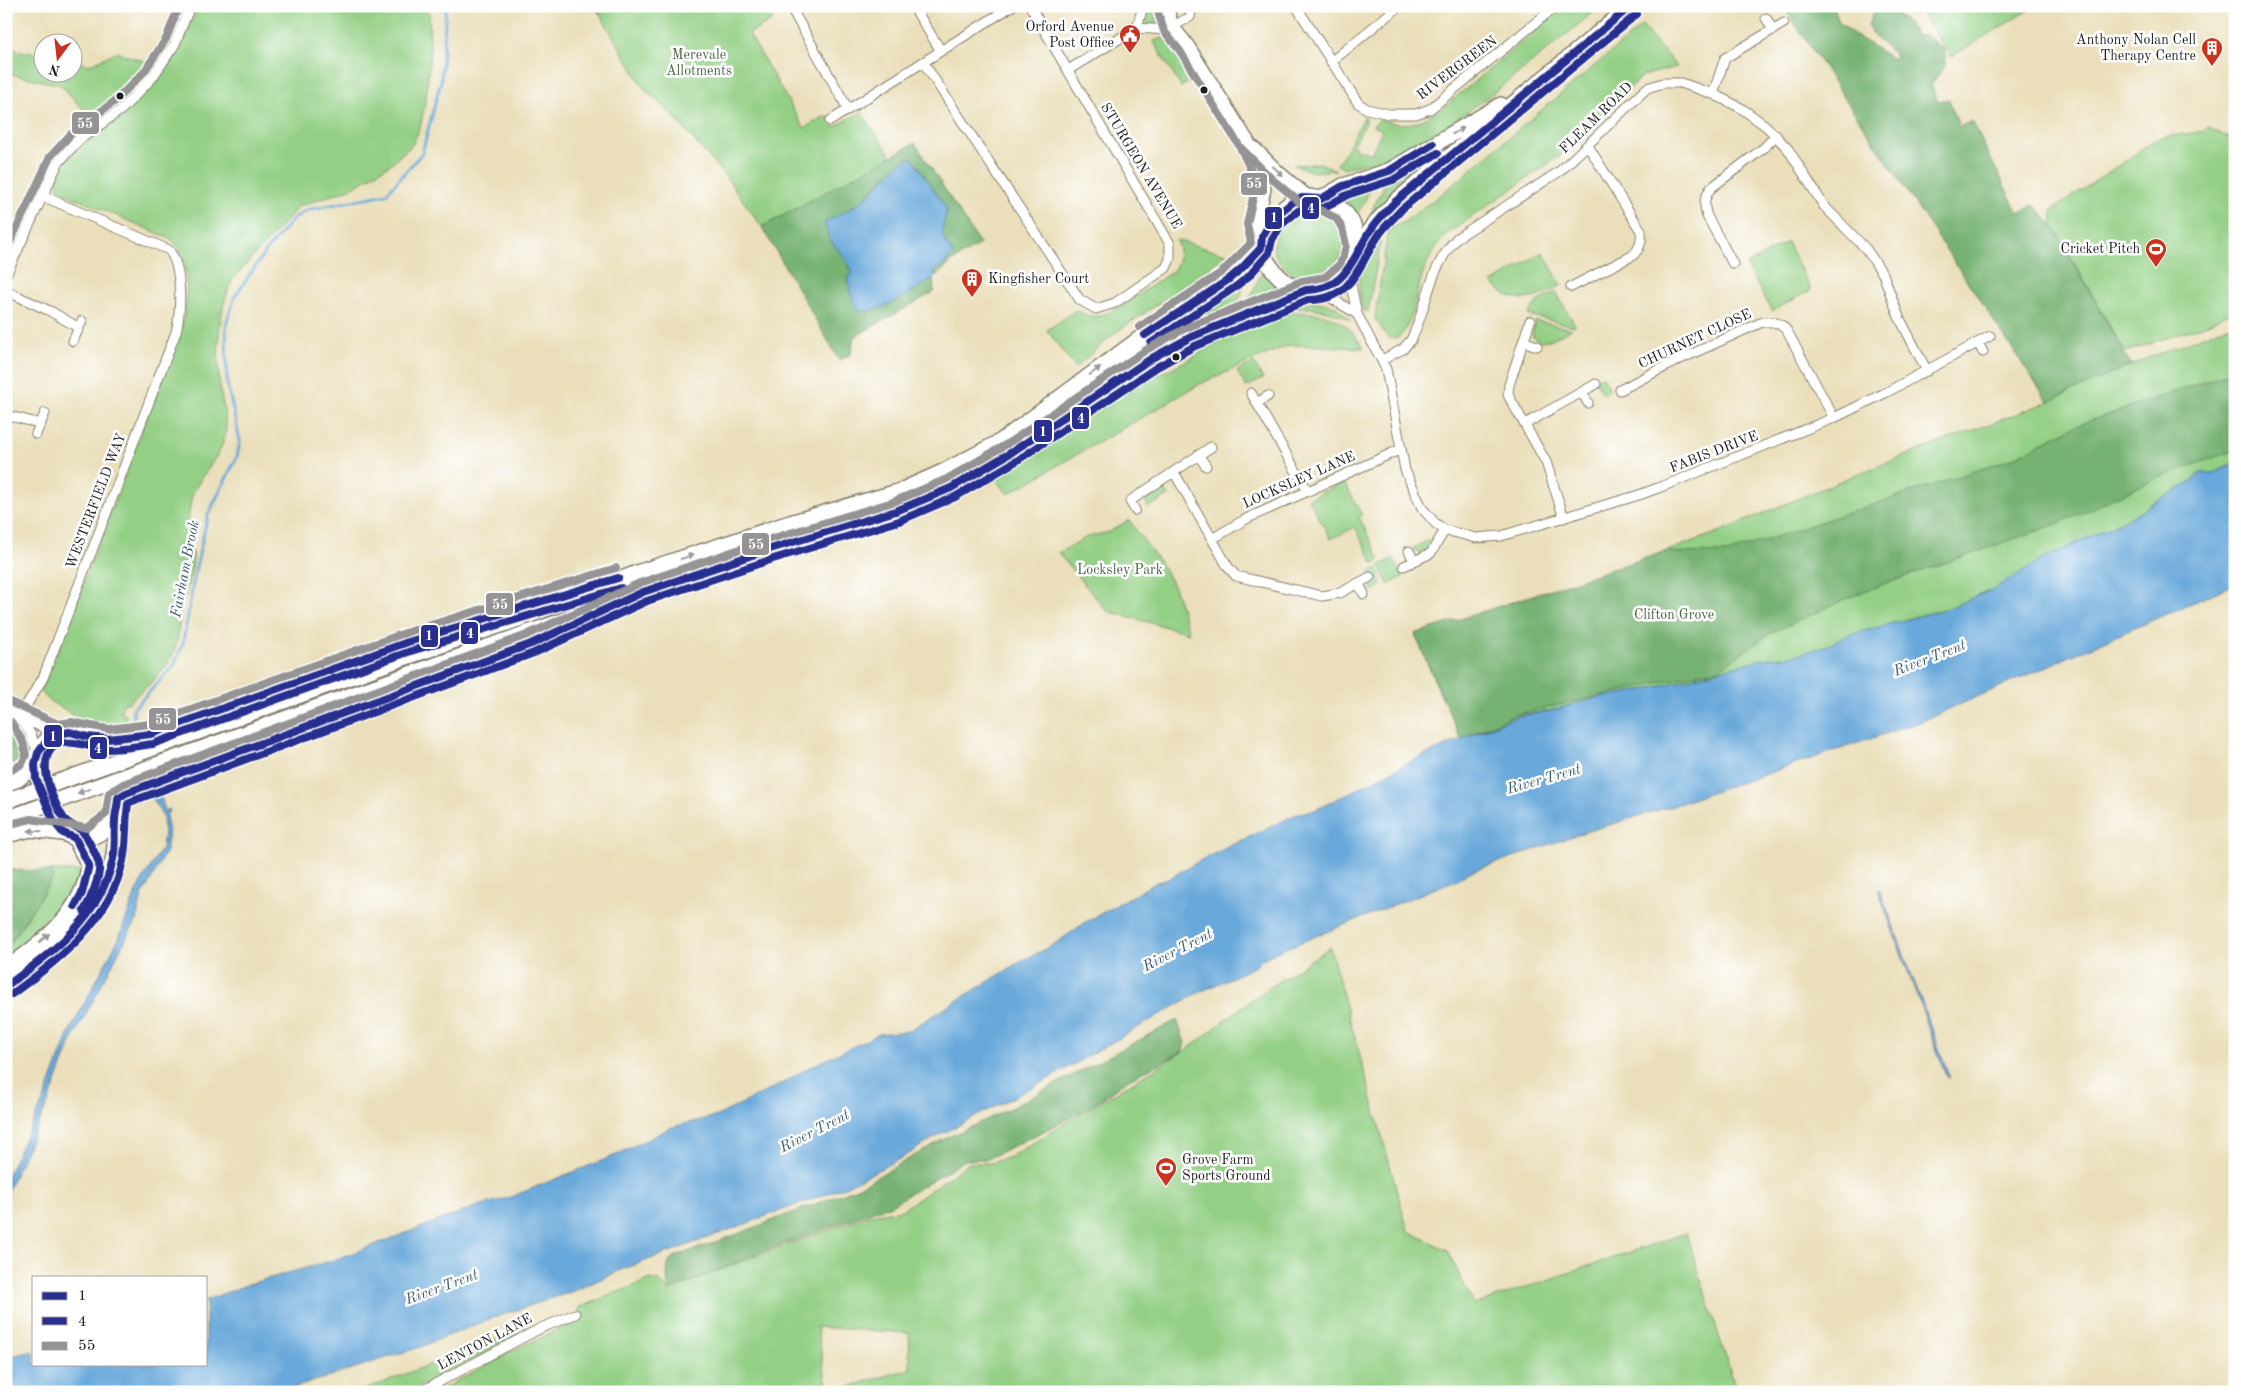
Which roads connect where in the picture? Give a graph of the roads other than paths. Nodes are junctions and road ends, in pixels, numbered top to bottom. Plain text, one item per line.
1 (190, 6) edge
2 (790, 6) edge
3 (913, 6) edge
4 (1012, 6) edge
5 (1030, 6) edge
6 (1143, 6) edge
7 (1167, 6) edge
8 (1192, 6) edge
9 (1296, 6) edge
10 (1399, 6) edge
11 (1556, 6) edge
12 (1631, 6) edge
13 (1766, 18) dead end
14 (1784, 23) dead end
15 (1173, 26) junction
16 (1137, 28) junction
17 (1773, 30) junction
18 (941, 51) junction
19 (924, 62) junction
20 (1331, 62) junction
21 (1068, 70) junction
22 (1534, 85) junction
23 (1713, 94) junction
24 (848, 109) junction
25 (830, 121) dead end
26 (1776, 135) junction
27 (1249, 142) junction
28 (1588, 146) junction
29 (42, 196) junction
30 (1315, 198) junction
31 (1261, 242) junction
32 (1728, 254) junction
33 (1718, 259) dead end
34 (1351, 264) junction
35 (1733, 264) dead end
36 (6, 275) edge
37 (1582, 281) junction
38 (1571, 287) dead end
39 (1312, 290) junction
40 (6, 291) edge
41 (1587, 291) dead end
42 (1357, 314) junction
43 (1530, 321) dead end
44 (1990, 336) dead end
45 (72, 341) dead end
46 (1523, 341) junction
47 (1978, 343) junction
48 (1537, 346) dead end
49 (1983, 352) dead end
50 (1382, 360) junction
51 (1927, 371) junction
52 (1596, 384) dead end
53 (1632, 384) junction
54 (1620, 390) dead end
55 (1582, 392) junction
56 (1251, 393) dead end
57 (1637, 393) dead end
58 (1268, 396) dead end
59 (1257, 403) junction
60 (1588, 403) dead end
61 (45, 413) dead end
62 (6, 415) edge
63 (1834, 418) junction
64 (41, 424) junction
65 (1525, 424) junction
66 (36, 434) dead end
67 (1211, 447) dead end
68 (1400, 450) junction
69 (1198, 455) junction
70 (1206, 466) dead end
71 (1174, 472) junction
72 (1307, 490) junction
73 (1135, 510) dead end
74 (1564, 518) junction
75 (1445, 530) junction
76 (1212, 539) junction
77 (1409, 552) dead end
78 (1414, 561) junction
79 (1404, 566) dead end
80 (640, 572) junction
81 (1370, 576) dead end
82 (1358, 583) junction
83 (643, 592) junction
84 (1364, 594) dead end
85 (6, 711) edge
86 (19, 717) junction
87 (57, 734) junction
88 (88, 737) junction
89 (36, 759) junction
90 (6, 784) edge
91 (118, 798) junction
92 (6, 801) edge
93 (6, 819) edge
94 (114, 819) junction
95 (6, 835) edge
96 (69, 836) junction
97 (6, 969) edge
98 (6, 986) edge
99 (575, 1314) dead end
100 (420, 1392) edge

1 - 29 street
2 - 24 street
3 - 18 street
4 - 18 street
5 - 21 street, STURGEON AVENUE
6 - 16 street
7 - 15 street
8 - 15 street
9 - 20 street, RIVERGREEN
10 - 20 street
11 - 20 street, RIVERGREEN
12 - 22 main road
13 - 17 street
14 - 17 street
15 - 16 street
15 - 27 street
16 - 21 street
17 - 23 street
18 - 19 street
19 - 21 street, STURGEON AVENUE
19 - 24 street
30 -> 22 main road
22 - 34 main road
23 - 26 street, FLEAM ROAD
23 - 28 street, FLEAM ROAD
24 - 25 street
26 - 32 street
26 - 51 street, FLEAM ROAD
27 -> 30 street
27 - 31 street
28 - 37 street
28 - 50 street, FLEAM ROAD
29 - 36 street
29 - 86 street, WESTERFIELD WAY
30 - 31 main road
30 - 34 main road
31 - 39 main road
80 -> 31 main road
32 - 33 street
32 - 35 street
34 - 39 main road
34 - 42 street, FABIS DRIVE
37 - 38 street
37 - 41 street
39 - 42 street, FABIS DRIVE
39 - 83 main road
40 - 45 street
42 - 50 street, FABIS DRIVE
43 - 46 street
44 - 47 street, FABIS DRIVE
46 - 48 street
46 - 65 street
47 - 49 street
47 - 51 street, FABIS DRIVE
50 - 68 street, FABIS DRIVE
51 - 63 street, FABIS DRIVE
52 - 55 street
53 - 54 street, CHURNET CLOSE
53 - 57 street, CHURNET CLOSE
53 - 63 street, CHURNET CLOSE
55 - 60 street
55 - 65 street
56 - 59 street
58 - 59 street
59 - 72 street
61 - 64 street
62 - 64 street
63 - 74 street, FABIS DRIVE
64 - 66 street
65 - 74 street
67 - 69 street
68 - 72 street, LOCKSLEY LANE
68 - 75 street, FABIS DRIVE
69 - 70 street
69 - 71 street
71 - 73 street
71 - 76 street
72 - 76 street, LOCKSLEY LANE
74 - 75 street, FABIS DRIVE
75 - 78 street
76 - 82 street
77 - 78 street
78 - 79 street
80 - 88 main road
80 - 92 main road, bridge
81 - 82 street
82 - 84 street
83 - 91 main road
83 -> 93 main road, bridge
85 - 86 street
86 - 87 street
86 - 89 street
87 - 88 main road
87 - 89 main road
88 - 91 main road
89 - 90 main road
89 - 96 main road
91 - 94 main road
94 - 96 main road
94 - 98 main road
96 -> 95 main road
97 -> 96 main road
99 - 100 street, LENTON LANE

